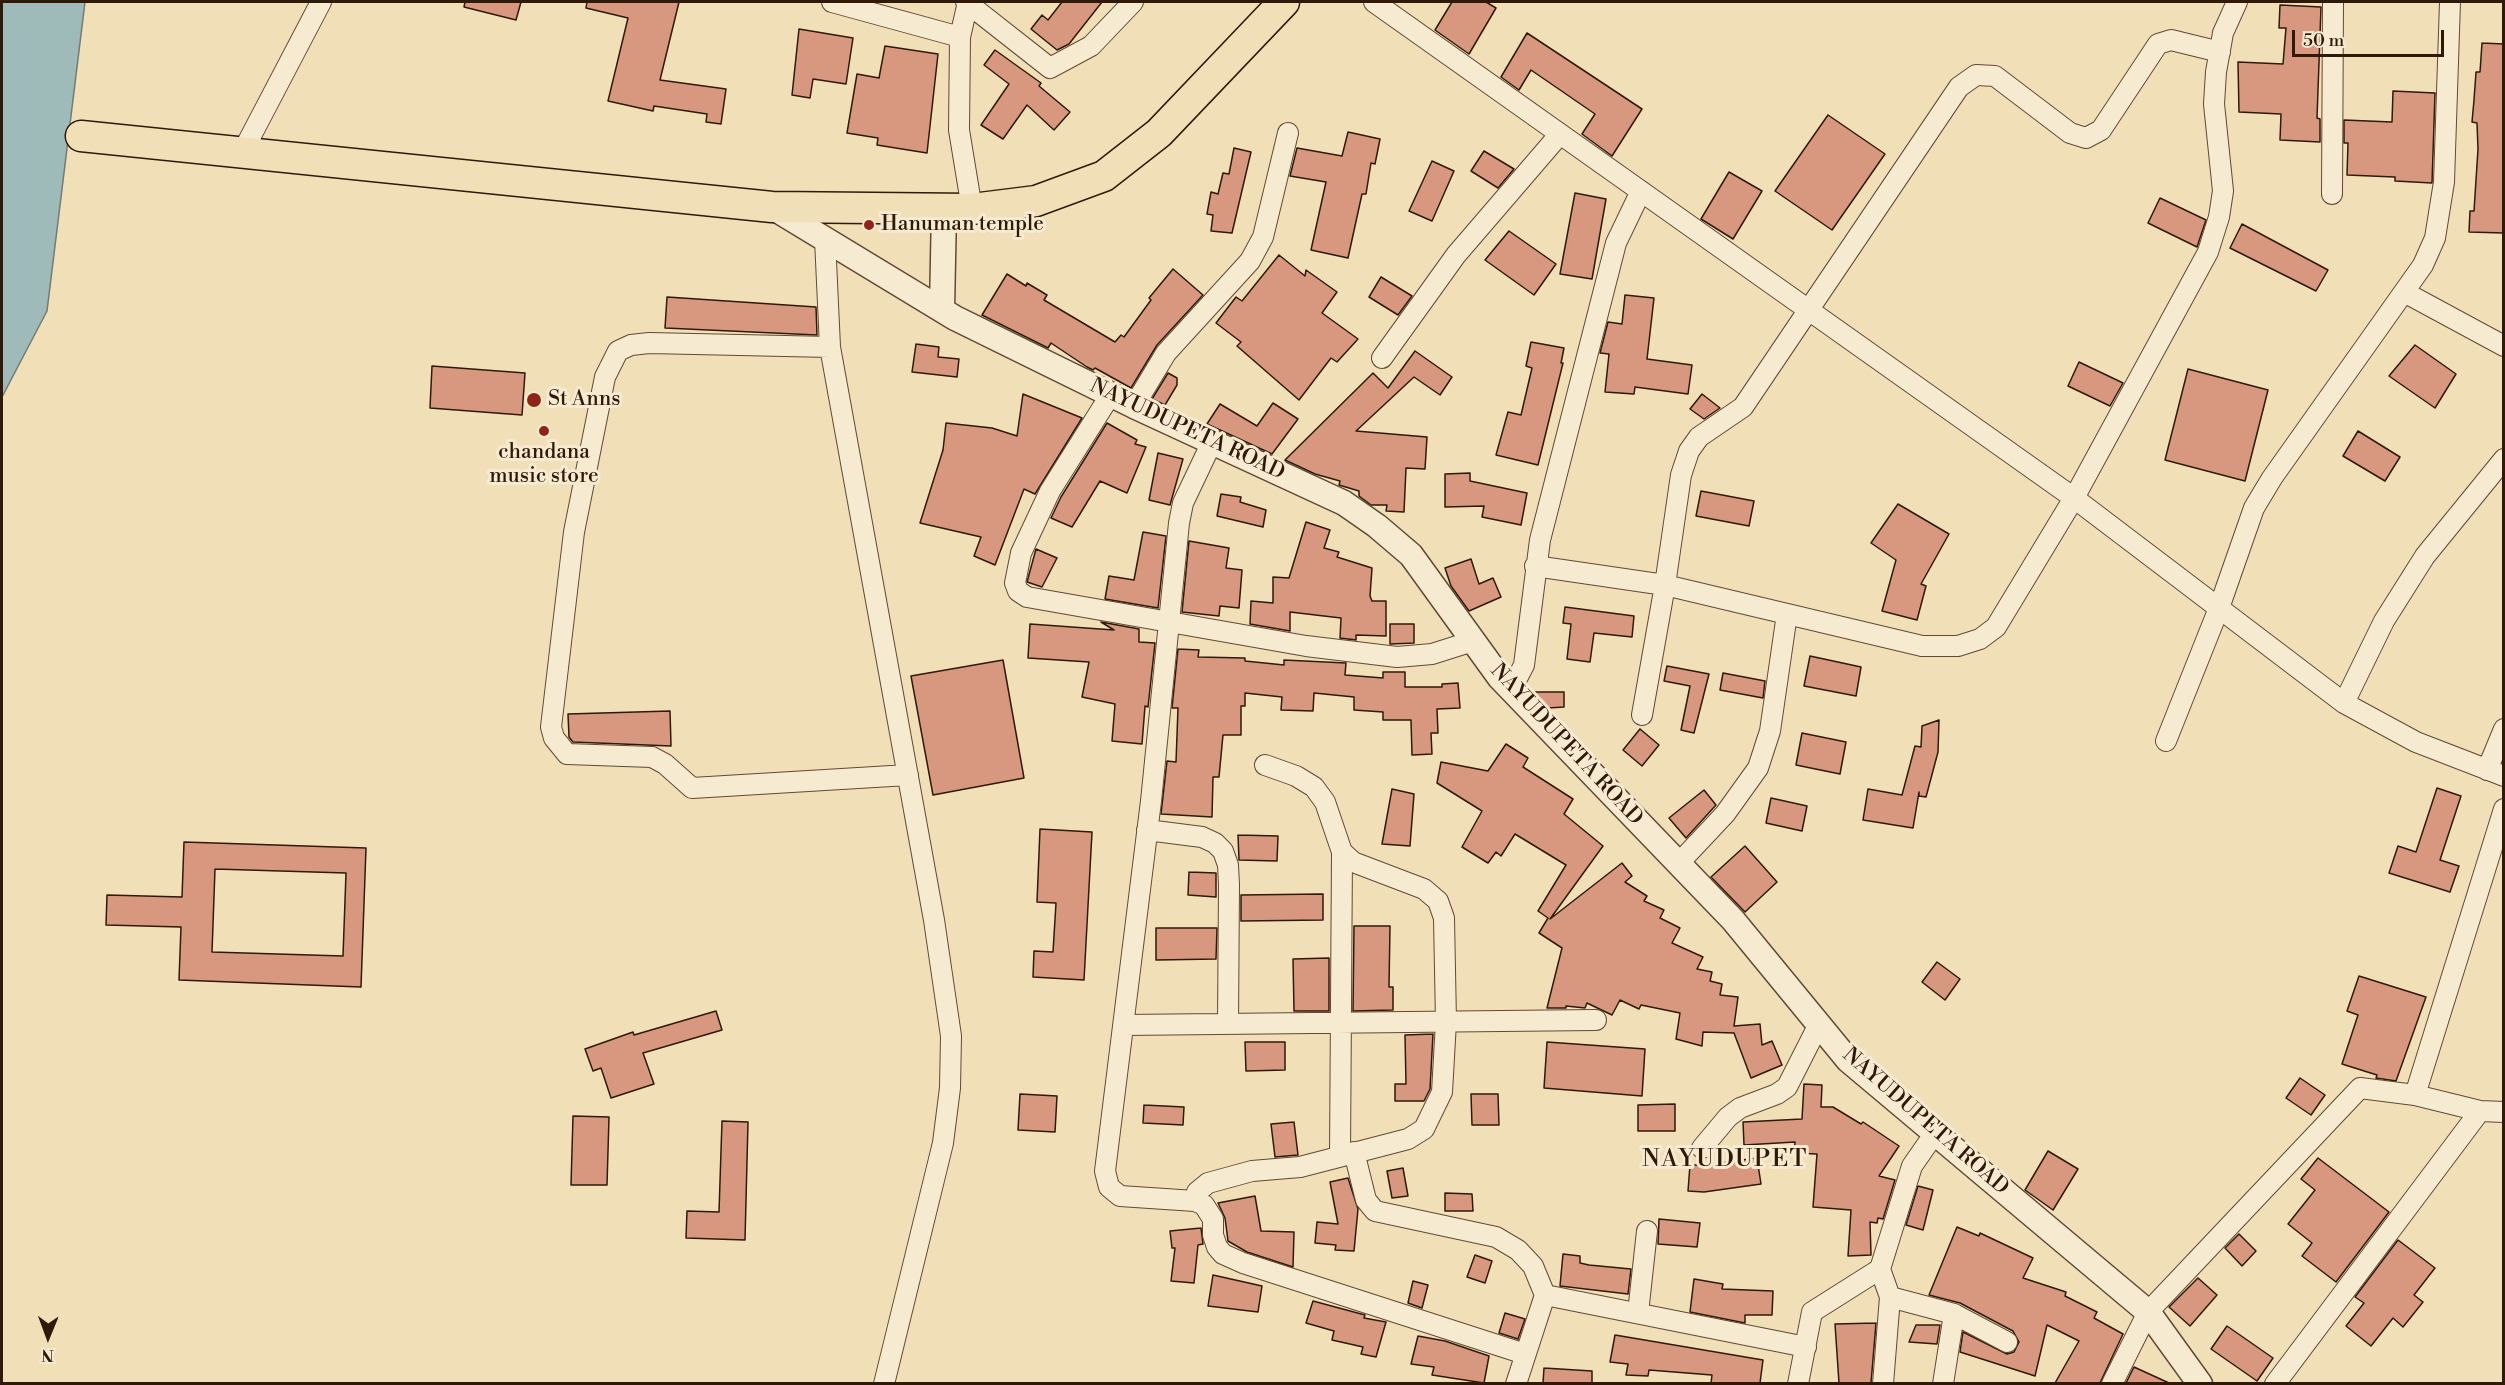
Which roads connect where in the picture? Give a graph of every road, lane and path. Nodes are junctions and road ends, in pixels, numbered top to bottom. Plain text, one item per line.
1 (321, 2) edge
2 (832, 2) edge
3 (967, 2) edge
4 (1133, 2) edge
5 (1284, 2) edge
6 (1374, 2) edge
7 (2237, 2) edge
8 (2333, 2) edge
9 (2450, 2) edge
10 (960, 37) junction
11 (2220, 52) junction
12 (1288, 133) dead end
13 (1560, 134) junction
14 (81, 136) dead end
15 (243, 151) junction
16 (1641, 191) junction
17 (2332, 194) dead end
18 (772, 207) junction
19 (958, 209) junction
20 (825, 239) junction
21 (2404, 292) junction
22 (1807, 309) junction
23 (942, 310) junction
24 (2504, 346) edge
25 (830, 347) junction
26 (1382, 358) dead end
27 (1111, 394) junction
28 (1134, 406) junction
29 (1212, 442) junction
30 (2504, 459) edge
31 (2074, 498) junction
32 (1535, 566) junction
33 (1665, 585) junction
34 (2219, 608) junction
35 (1787, 614) junction
36 (1170, 621) junction
37 (1473, 641) junction
38 (1511, 690) junction
39 (2344, 703) junction
40 (1642, 715) dead end
41 (2504, 729) edge
42 (2166, 741) dead end
43 (1265, 765) dead end
44 (2495, 773) edge
45 (908, 775) junction
46 (2504, 809) edge
47 (1147, 830) junction
48 (1342, 852) junction
49 (1678, 864) junction
50 (1596, 1020) dead end
51 (1446, 1022) junction
52 (1340, 1023) junction
53 (1228, 1024) junction
54 (1819, 1024) junction
55 (1124, 1025) junction
56 (2415, 1095) junction
57 (2480, 1111) junction
58 (2504, 1112) edge
59 (1935, 1133) junction
60 (1702, 1148) dead end
61 (1347, 1154) junction
62 (1195, 1201) junction
63 (1647, 1231) dead end
64 (1880, 1269) junction
65 (1545, 1295) junction
66 (1890, 1297) junction
67 (2148, 1312) junction
68 (1638, 1313) junction
69 (1954, 1314) junction
70 (2007, 1342) dead end
71 (1806, 1347) junction
72 (1525, 1354) junction
73 (884, 1383) edge
74 (1516, 1383) edge
75 (1798, 1383) edge
76 (1883, 1383) edge
77 (1943, 1383) edge
78 (2112, 1383) edge
79 (2200, 1383) edge
80 (2275, 1383) edge

1 - 15 street
2 - 10 street
3 - 4 street
3 - 10 street
5 - 19 main road
6 - 13 street
7 - 11 street
8 - 17 street
9 - 21 street
10 - 19 street
11 - 22 street
11 - 31 street
12 - 28 street
13 - 16 street
13 - 26 street
14 - 15 main road
15 - 18 main road
16 - 22 street
16 - 32 street
18 - 19 main road
18 - 20 street, NAYUDUPETA ROAD
19 - 23 street
20 - 23 street, NAYUDUPETA ROAD
20 - 25 street
21 - 24 street
21 - 34 street
22 - 31 street
22 - 33 street
23 - 27 street, NAYUDUPETA ROAD
25 - 45 street
25 - 45 street
27 - 28 street, NAYUDUPETA ROAD
27 - 36 street
28 - 29 street, NAYUDUPETA ROAD
29 - 36 street
29 - 37 street, NAYUDUPETA ROAD
30 - 39 street
31 - 34 street
31 - 35 street
32 - 33 street
32 - 38 street
33 - 35 street
33 - 40 street
34 - 39 street
34 - 42 street
35 - 49 street
36 - 37 street
36 - 47 street
37 - 38 street, NAYUDUPETA ROAD
38 - 49 street, NAYUDUPETA ROAD
39 - 44 street
41 - 44 street
43 - 48 street
45 - 73 street
46 - 56 street
47 - 53 street
47 - 55 street
48 - 51 street
48 - 52 street
49 - 54 street, NAYUDUPETA ROAD
50 - 51 street
51 - 52 street
51 - 61 street
52 - 53 street
52 - 61 street
53 - 55 street
54 - 59 street, NAYUDUPETA ROAD
54 - 60 street
55 - 62 street
56 - 57 street
56 - 67 street
57 - 58 street
57 - 80 street
59 - 64 street
59 - 67 street, NAYUDUPETA ROAD
61 - 62 street
61 - 65 street
62 - 72 street
63 - 68 street
64 - 66 street
64 - 71 street
65 - 68 street
65 - 72 street
66 - 69 street
66 - 76 street
67 - 78 street
67 - 79 street, NAYUDUPETA ROAD
68 - 71 street
69 - 70 street
69 - 77 street
71 - 75 street
72 - 74 street

